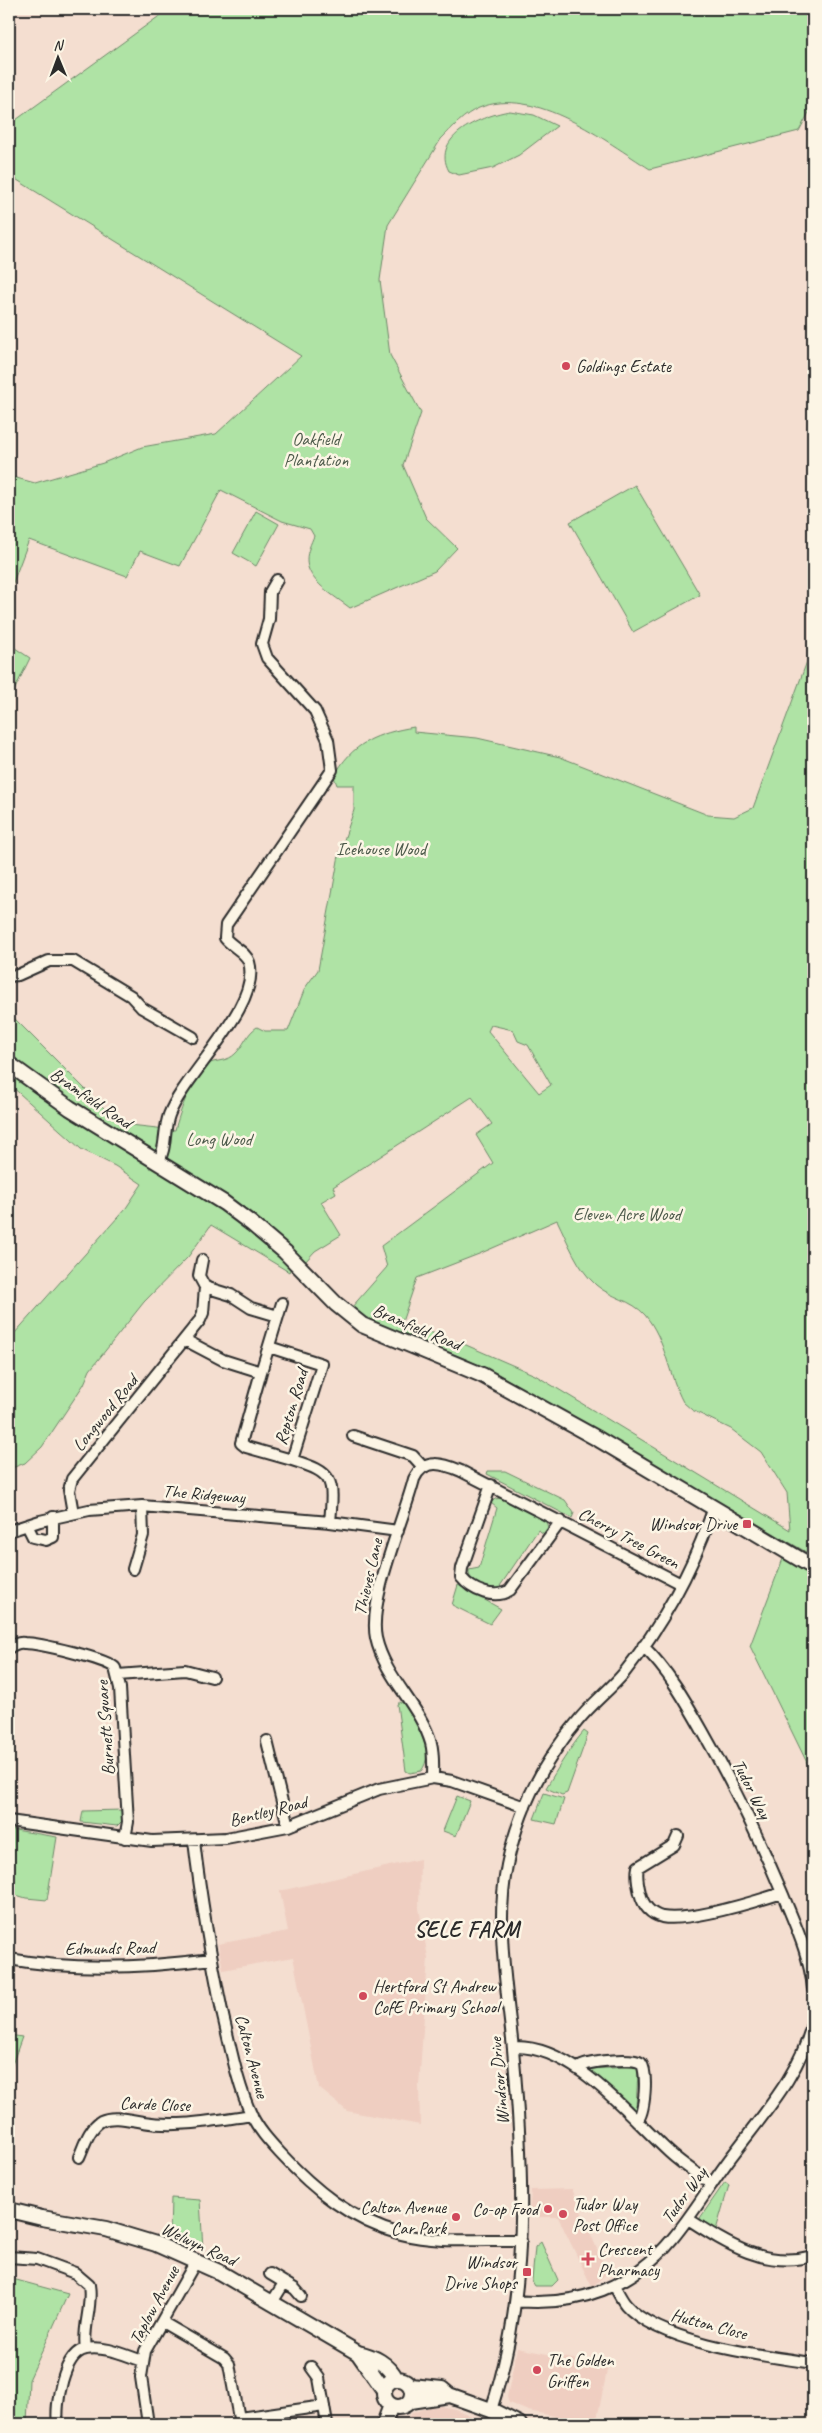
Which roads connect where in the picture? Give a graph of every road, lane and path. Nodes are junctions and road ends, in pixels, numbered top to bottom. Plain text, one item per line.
1 (277, 580) dead end
2 (9, 976) edge
3 (193, 1037) dead end
4 (9, 1064) edge
5 (158, 1163) junction
6 (202, 1260) dead end
7 (205, 1287) junction
8 (282, 1303) dead end
9 (278, 1316) junction
10 (185, 1340) junction
11 (269, 1348) junction
12 (261, 1372) junction
13 (353, 1436) dead end
14 (292, 1460) junction
15 (423, 1467) junction
16 (491, 1485) junction
17 (142, 1506) junction
18 (714, 1507) junction
19 (74, 1513) junction
20 (54, 1517) junction
21 (561, 1521) junction
22 (330, 1522) junction
23 (27, 1525) junction
24 (9, 1531) edge
25 (398, 1531) junction
26 (813, 1567) edge
27 (132, 1569) dead end
28 (681, 1584) junction
29 (643, 1646) junction
30 (9, 1648) edge
31 (118, 1675) junction
32 (212, 1677) dead end
33 (267, 1741) dead end
34 (434, 1778) junction
35 (525, 1807) junction
36 (9, 1820) edge
37 (288, 1826) junction
38 (678, 1836) dead end
39 (125, 1838) junction
40 (194, 1841) junction
41 (782, 1893) junction
42 (9, 1959) edge
43 (212, 1959) junction
44 (813, 1989) edge
45 (813, 2020) edge
46 (513, 2047) junction
47 (578, 2068) junction
48 (252, 2115) junction
49 (637, 2121) junction
50 (79, 2158) dead end
51 (712, 2184) junction
52 (9, 2210) edge
53 (688, 2219) junction
54 (521, 2240) junction
55 (813, 2256) edge
56 (9, 2257) edge
57 (196, 2261) junction
58 (270, 2274) dead end
59 (284, 2283) junction
60 (614, 2285) junction
61 (301, 2296) dead end
62 (516, 2301) junction
63 (271, 2304) junction
64 (162, 2322) junction
65 (86, 2349) junction
66 (358, 2353) junction
67 (143, 2361) junction
68 (813, 2363) edge
69 (312, 2367) dead end
70 (396, 2379) junction
71 (411, 2386) junction
72 (384, 2390) junction
73 (449, 2395) junction
74 (410, 2401) junction
75 (391, 2405) junction
76 (324, 2406) junction
77 (491, 2410) junction
78 (240, 2421) edge
79 (58, 2424) edge
80 (148, 2424) edge
81 (327, 2424) edge
82 (384, 2424) edge
83 (519, 2424) edge

1 - 5 street
2 - 3 street
4 - 5 street, Bramfield Road
5 - 18 street, Bramfield Road
6 - 7 street, Longwood Road
7 - 9 street
7 - 10 street, Longwood Road
8 - 9 street
9 - 11 street
10 - 12 street
10 - 19 street, Longwood Road
11 - 12 street
11 - 14 street, Repton Road
12 - 14 street
13 - 15 street
14 - 22 street, Repton Road
15 - 16 street, Cherry Tree Green
15 - 25 street, Thieves Lane
16 - 21 street, Cherry Tree Green
16 - 21 street, Cherry Tree Green
17 - 19 street, The Ridgeway
17 - 22 street, The Ridgeway
17 - 27 street
18 - 26 street, Bramfield Road
18 - 28 street, Windsor Drive
19 - 20 street, The Ridgeway
20 - 23 street, The Ridgeway
20 - 23 street
21 - 28 street, Cherry Tree Green
22 - 25 street, The Ridgeway
23 - 24 street, The Ridgeway
25 - 34 street, Thieves Lane
28 - 29 street, Windsor Drive
29 - 35 street, Windsor Drive
29 - 41 street, Tudor Way
30 - 31 street, Burnett Square
31 - 32 street
31 - 39 street, Burnett Square
33 - 37 street
34 - 35 street, Bentley Road
34 - 37 street, Bentley Road
35 - 46 street, Windsor Drive
36 - 39 street, Bentley Road
37 - 40 street, Bentley Road
38 - 41 street
39 - 40 street, Bentley Road
40 - 43 street, Calton Avenue
41 - 44 street, Tudor Way
42 - 43 street, Edmunds Road
43 - 48 street, Calton Avenue
45 - 51 street, Tudor Way
46 - 47 street
46 - 54 street, Windsor Drive
47 - 49 street
47 - 49 street
48 - 50 street, Carde Close
48 - 54 street, Calton Avenue
49 - 51 street
51 - 53 street, Tudor Way
52 - 57 street, Welwyn Road
53 - 55 street
53 - 60 street, Tudor Way
54 - 62 street, Windsor Drive
56 - 65 street
57 - 63 street, Welwyn Road
57 - 64 street, Taplow Avenue
58 - 59 street
59 - 61 street
59 - 63 street
60 - 62 street, Tudor Way
60 - 68 street, Hutton Close
62 - 77 street, Windsor Drive
63 - 66 street, Welwyn Road
64 - 67 street, Taplow Avenue
64 - 78 street
65 - 67 street
65 - 79 street
66 - 70 street, Welwyn Road
66 - 72 street, Welwyn Road
67 - 80 street, Taplow Avenue
69 - 76 street
70 - 71 street
70 - 72 street
71 - 73 street
71 - 74 street
72 - 75 street
73 - 74 street
73 - 77 street
74 - 75 street
75 - 82 street
76 - 78 street
76 - 81 street
77 - 83 street

